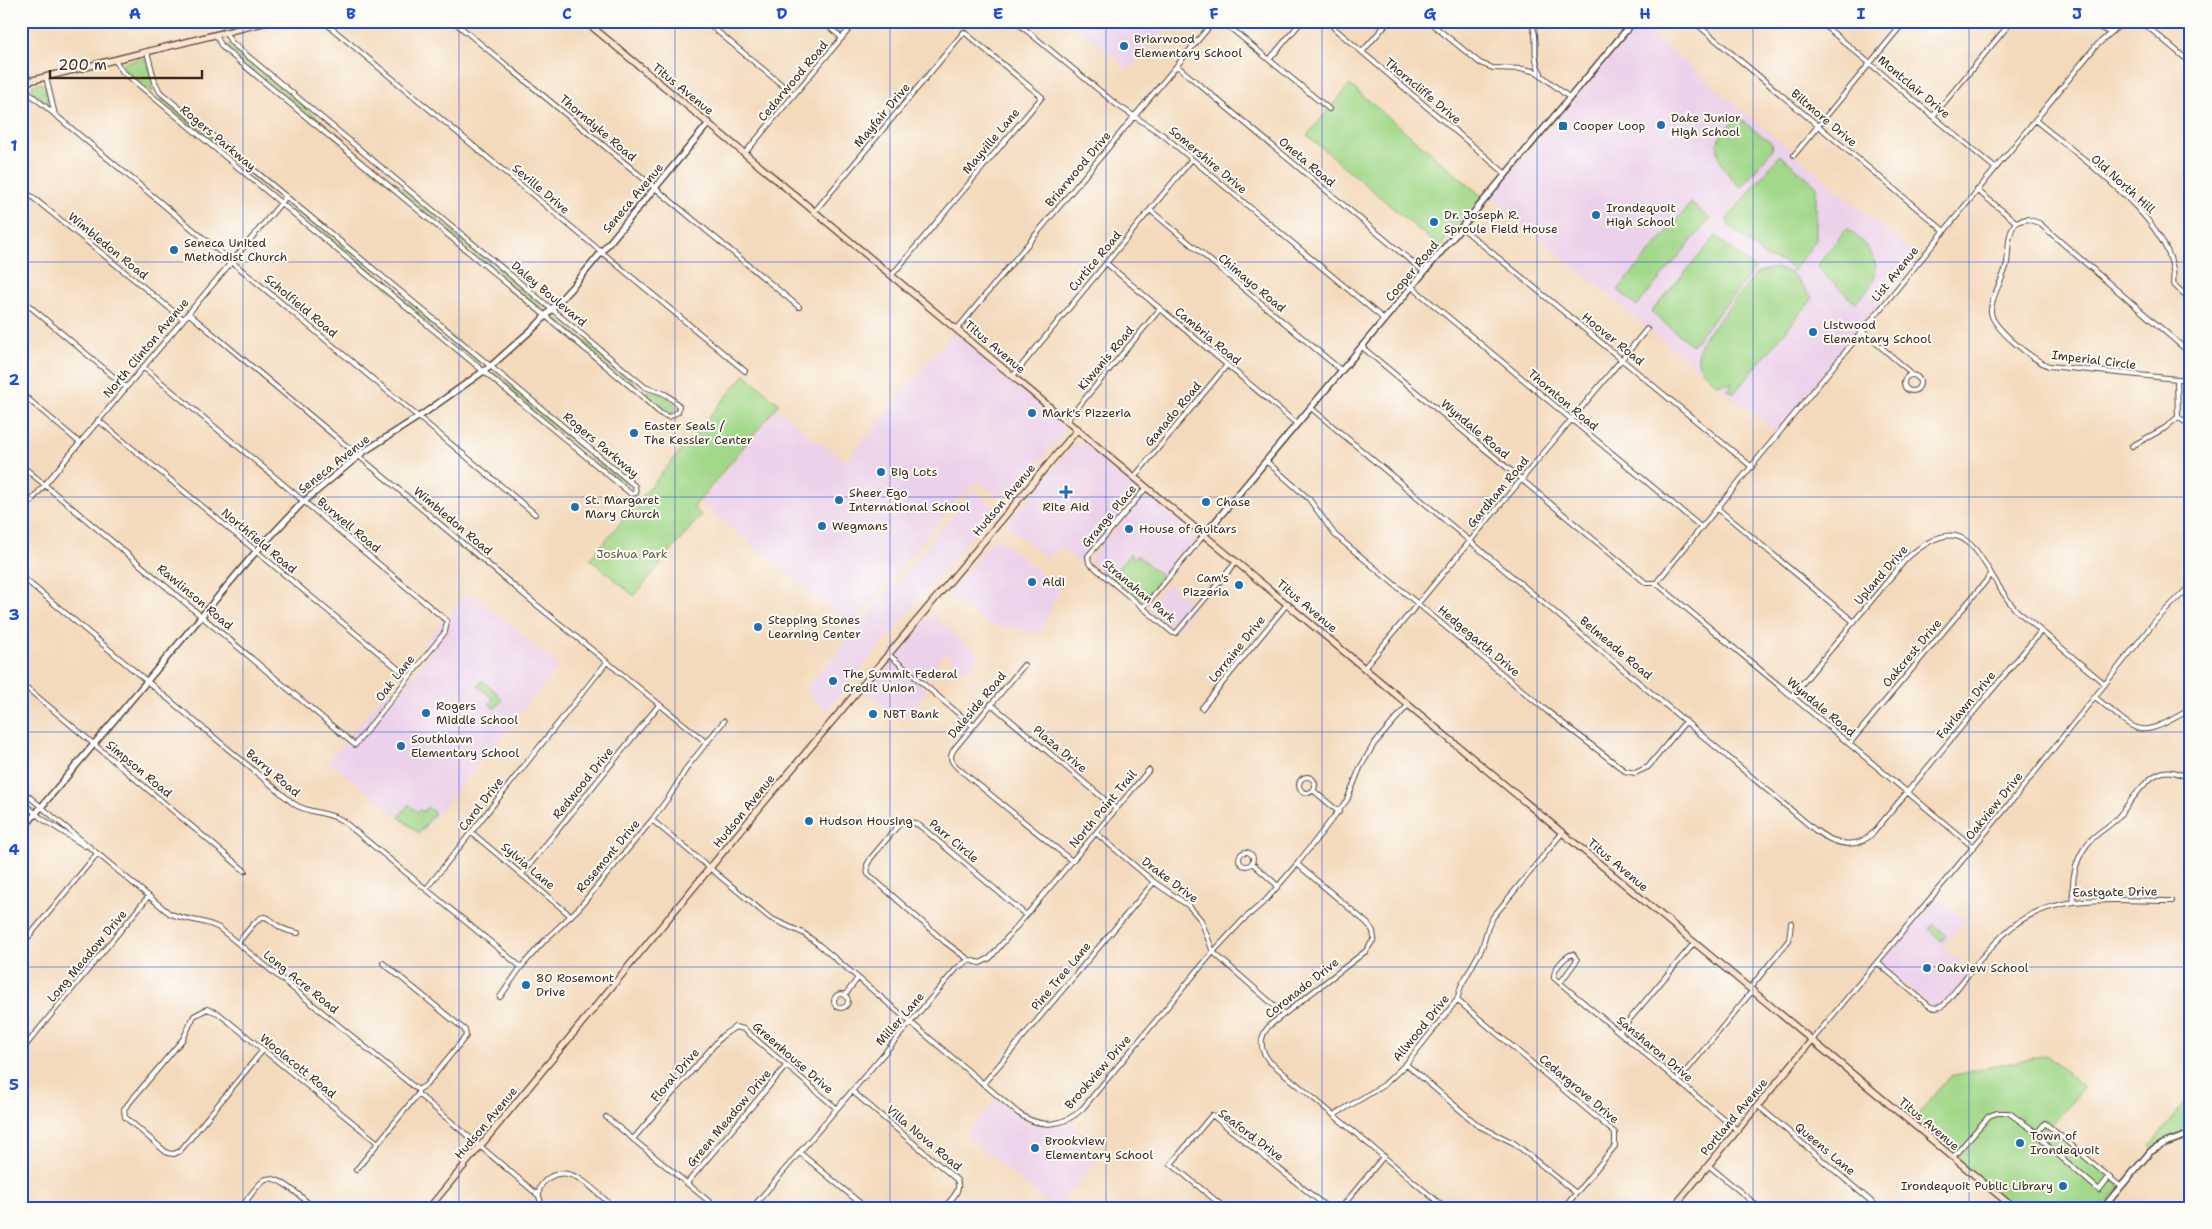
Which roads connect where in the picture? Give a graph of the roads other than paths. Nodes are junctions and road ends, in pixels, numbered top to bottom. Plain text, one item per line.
1 (271, 21) edge
2 (323, 21) edge
3 (453, 21) edge
4 (585, 21) edge
5 (704, 21) edge
6 (822, 21) edge
7 (856, 21) edge
8 (1015, 21) edge
9 (1214, 21) edge
10 (1222, 21) edge
11 (1302, 21) edge
12 (1328, 21) edge
13 (1388, 21) edge
14 (1428, 21) edge
15 (1530, 21) edge
16 (1634, 21) edge
17 (1693, 21) edge
18 (1819, 21) edge
19 (1905, 21) edge
20 (2012, 21) edge
21 (2086, 21) edge
22 (2124, 21) edge
23 (2142, 21) edge
24 (226, 32) junction
25 (964, 32) joint
26 (2111, 33) junction
27 (216, 35) junction
28 (842, 38) junction
29 (147, 52) junction
30 (1362, 52) junction
31 (21, 58) edge
32 (115, 60) junction
33 (1269, 60) junction
34 (1870, 63) junction
35 (2191, 63) edge
36 (1177, 66) junction
37 (1542, 75) junction
38 (46, 77) junction
39 (24, 83) edge
40 (160, 92) junction
41 (794, 95) junction
42 (154, 98) junction
43 (1570, 98) junction
44 (1329, 110) dead end
45 (55, 115) junction
46 (1135, 116) junction
47 (1933, 116) junction
48 (2035, 120) junction
49 (708, 123) junction
50 (1818, 125) junction
51 (334, 129) junction
52 (329, 136) junction
53 (745, 154) junction
54 (1794, 155) dead end
55 (1192, 160) junction
56 (1995, 168) junction
57 (1506, 174) junction
58 (275, 187) junction
59 (21, 188) edge
60 (654, 188) junction
61 (1977, 190) junction
62 (269, 194) junction
63 (286, 197) junction
64 (281, 203) junction
65 (1150, 210) junction
66 (815, 212) junction
67 (442, 218) junction
68 (2016, 222) junction
69 (437, 225) junction
70 (1462, 228) junction
71 (1943, 230) junction
72 (602, 252) junction
73 (232, 262) junction
74 (1106, 263) junction
75 (1424, 272) junction
76 (892, 275) junction
77 (382, 276) junction
78 (377, 283) junction
79 (1412, 287) junction
80 (21, 299) edge
81 (2191, 300) edge
82 (799, 307) dead end
83 (1160, 309) junction
84 (552, 310) junction
85 (188, 313) junction
86 (546, 316) junction
87 (183, 319) junction
88 (1385, 320) junction
89 (957, 329) junction
90 (1647, 329) dead end
91 (1862, 331) junction
92 (1362, 347) junction
93 (2191, 354) edge
94 (1622, 360) junction
95 (1227, 365) junction
96 (143, 366) junction
97 (491, 366) junction
98 (745, 371) dead end
99 (1342, 371) junction
100 (484, 372) junction
101 (2191, 374) edge
102 (1911, 375) junction
103 (1013, 376) junction
104 (2177, 380) junction
105 (642, 385) junction
106 (126, 386) junction
107 (637, 392) junction
108 (21, 394) edge
109 (1311, 408) junction
110 (419, 417) junction
111 (2178, 417) junction
112 (98, 420) junction
113 (1067, 420) junction
114 (1571, 421) junction
115 (1297, 424) junction
116 (2191, 426) edge
117 (1078, 429) junction
118 (80, 443) junction
119 (2132, 446) dead end
120 (359, 455) junction
121 (1266, 461) junction
122 (21, 465) edge
123 (1752, 467) junction
124 (1134, 476) junction
125 (1521, 480) junction
126 (44, 485) junction
127 (1148, 487) junction
128 (304, 500) junction
129 (1717, 508) junction
130 (21, 513) edge
131 (535, 514) dead end
132 (1702, 527) junction
133 (1205, 534) junction
134 (1470, 541) junction
135 (256, 551) junction
136 (1087, 560) joint
137 (1237, 561) junction
138 (1991, 575) junction
139 (21, 576) edge
140 (1656, 583) junction
141 (2191, 585) edge
142 (1288, 603) junction
143 (1418, 603) junction
144 (1143, 608) junction
145 (202, 616) junction
146 (1854, 622) junction
147 (448, 624) joint
148 (2041, 631) junction
149 (888, 654) junction
150 (607, 662) junction
151 (1024, 665) dead end
152 (1365, 668) junction
153 (408, 677) junction
154 (147, 680) junction
155 (21, 683) edge
156 (2105, 684) junction
157 (1792, 696) junction
158 (2095, 697) junction
159 (991, 704) junction
160 (1409, 704) junction
161 (660, 705) junction
162 (1202, 708) dead end
163 (2191, 709) edge
164 (1686, 721) junction
165 (724, 722) dead end
166 (973, 726) junction
167 (707, 743) junction
168 (94, 744) junction
169 (1849, 744) junction
170 (355, 745) joint
171 (1149, 770) dead end
172 (2191, 779) edge
173 (21, 790) edge
174 (1314, 791) junction
175 (1907, 792) junction
176 (21, 801) edge
177 (1116, 809) junction
178 (38, 810) junction
179 (1339, 812) junction
180 (652, 820) junction
181 (21, 831) edge
182 (471, 832) junction
183 (1563, 832) junction
184 (1096, 833) junction
185 (1973, 847) junction
186 (97, 854) junction
187 (1072, 861) junction
188 (1252, 864) dead end
189 (1297, 864) junction
190 (710, 868) junction
191 (244, 871) dead end
192 (522, 874) junction
193 (1154, 882) junction
194 (1278, 886) junction
195 (426, 888) junction
196 (148, 897) junction
197 (2172, 901) dead end
198 (2074, 902) junction
199 (1026, 915) junction
200 (571, 916) junction
201 (1791, 923) dead end
202 (298, 933) dead end
203 (1695, 942) junction
204 (238, 943) junction
205 (21, 946) edge
206 (1214, 952) junction
207 (969, 960) junction
208 (383, 963) dead end
209 (1878, 963) junction
210 (522, 967) junction
211 (858, 978) junction
212 (1560, 983) junction
213 (1751, 989) junction
214 (845, 995) dead end
215 (500, 997) dead end
216 (1457, 1000) junction
217 (1284, 1014) junction
218 (911, 1022) junction
219 (735, 1027) joint
220 (1620, 1032) junction
221 (1812, 1040) junction
222 (263, 1050) junction
223 (21, 1051) edge
224 (1406, 1064) junction
225 (786, 1066) junction
226 (1678, 1081) junction
227 (983, 1084) junction
228 (852, 1091) junction
229 (418, 1092) junction
230 (1757, 1105) junction
231 (836, 1108) junction
232 (1334, 1115) junction
233 (606, 1117) dead end
234 (1737, 1130) junction
235 (2037, 1132) junction
236 (2191, 1134) edge
237 (633, 1139) junction
238 (378, 1143) junction
239 (480, 1146) junction
240 (798, 1152) junction
241 (1384, 1156) junction
242 (1953, 1157) junction
243 (1708, 1165) junction
244 (356, 1170) dead end
245 (2110, 1177) junction
246 (687, 1183) junction
247 (2121, 1186) junction
248 (1576, 1193) junction
249 (538, 1195) junction
250 (241, 1208) edge
251 (314, 1208) edge
252 (429, 1208) edge
253 (542, 1208) edge
254 (614, 1208) edge
255 (717, 1208) edge
256 (752, 1208) edge
257 (866, 1208) edge
258 (944, 1208) edge
259 (1225, 1208) edge
260 (1328, 1208) edge
261 (1341, 1208) edge
262 (1445, 1208) edge
263 (1564, 1208) edge
264 (1673, 1208) edge
265 (1760, 1208) edge
266 (1879, 1208) edge
267 (2014, 1208) edge
268 (2103, 1208) edge

1 - 24 main road
2 - 72 street, Seville Drive
3 - 60 street, Thorndyke Road
4 - 49 main road, Titus Avenue
5 - 41 street
6 - 28 street
7 - 28 street, Cedarwood Road
8 - 46 street, Somershire Drive
9 - 36 street, Briarwood Drive
10 - 33 street
11 - 33 street
12 - 30 street, Thorncliffe Drive
13 - 30 street
14 - 37 street
15 - 37 street
16 - 43 street, Cooper Road
17 - 50 street, Biltmore Drive
18 - 34 street, Montclair Drive
19 - 34 street
20 - 47 street
21 - 26 street
22 - 26 street, List Avenue
23 - 35 street
24 - 27 main road
24 - 51 street, Daley Boulevard
25 - 66 street, Mayfair Drive
25 - 76 street, Mayville Lane
26 - 48 street, List Avenue
27 - 29 main road
27 - 52 street, Daley Boulevard
28 - 41 street, Cedarwood Road
29 - 32 main road
29 - 40 street
30 - 57 street, Thorncliffe Drive
31 - 39 street, Scholfield Road
32 - 38 main road
32 - 42 street, Rogers Parkway
33 - 44 street
34 - 47 street, Montclair Drive
34 - 50 street
36 - 46 street, Briarwood Drive
36 - 75 street, Oneta Road
37 - 43 street
38 - 39 main road
38 - 45 street
39 - 45 street, Scholfield Road
40 - 42 street
40 - 58 street, Rogers Parkway
41 - 53 street, Cedarwood Road
42 - 62 street, Rogers Parkway
43 - 57 street, Cooper Road
45 - 73 street, Scholfield Road
46 - 55 street, Somershire Drive
46 - 89 street, Briarwood Drive
47 - 56 street, Montclair Drive
48 - 56 street, List Avenue
48 - 81 street, Old North Hill
49 - 53 main road, Titus Avenue
49 - 60 street, Seneca Avenue
50 - 54 street
50 - 71 street, Biltmore Drive
51 - 52 street
51 - 67 street, Daley Boulevard
52 - 69 street, Daley Boulevard
53 - 66 main road, Titus Avenue
55 - 65 street, Curtice Road
55 - 88 street, Somershire Drive
56 - 61 street, List Avenue
57 - 70 street, Cooper Road
58 - 62 street
58 - 63 street, Rogers Parkway
59 - 87 street, Wimbledon Road
60 - 72 street, Seneca Avenue
60 - 82 street, Thorndyke Road
61 - 68 street
61 - 71 street, List Avenue
62 - 64 street, Rogers Parkway
63 - 64 street, North Clinton Avenue
63 - 77 street, Rogers Parkway
64 - 73 street, North Clinton Avenue
64 - 78 street, Rogers Parkway
65 - 74 street, Curtice Road
65 - 99 street, Chimayo Road
66 - 76 main road, Titus Avenue
67 - 69 street
67 - 84 street, Daley Boulevard
68 - 93 street
68 - 104 street, Imperial Circle
69 - 86 street, Daley Boulevard
70 - 75 street, Cooper Road
70 - 94 street, Hoover Road
71 - 91 street, List Avenue
72 - 84 street, Seneca Avenue
72 - 98 street, Seville Drive
73 - 85 street, North Clinton Avenue
73 - 110 street, Scholfield Road
74 - 83 street, Cambria Road
74 - 103 street, Curtice Road
75 - 79 street, Cooper Road
76 - 89 main road, Titus Avenue
77 - 78 street
77 - 97 street, Rogers Parkway
78 - 100 street, Rogers Parkway
79 - 88 street, Cooper Road
79 - 114 street, Thornton Road
80 - 106 street
83 - 95 street, Cambria Road
83 - 113 street, Kiwanis Road
84 - 86 street, Seneca Avenue
84 - 105 street, Daley Boulevard
85 - 87 street, North Clinton Avenue
85 - 120 street, Wimbledon Road
86 - 97 street, Seneca Avenue
86 - 107 street, Daley Boulevard
87 - 96 street, North Clinton Avenue
88 - 92 street, Cooper Road
89 - 103 main road, Titus Avenue
90 - 94 street, Gardham Road
91 - 102 street
91 - 123 street, List Avenue
92 - 99 street, Cooper Road
92 - 125 street, Wyndale Road
94 - 114 street, Gardham Road
94 - 123 street, Hoover Road
95 - 115 street, Cambria Road
95 - 124 street, Ganado Road
96 - 106 street, North Clinton Avenue
96 - 128 street, Burwell Road
97 - 100 street, Seneca Avenue
97 - 100 street, Rogers Parkway
99 - 109 street, Cooper Road
100 - 110 street, Seneca Avenue
101 - 104 street, Imperial Circle
102 - 102 street
103 - 113 main road, Titus Avenue
104 - 111 street
105 - 107 street
105 - 107 street, Daley Boulevard
106 - 112 street, North Clinton Avenue
108 - 118 street
109 - 115 street, Cooper Road
109 - 134 street, Belmeade Road
110 - 120 street, Seneca Avenue
110 - 131 street, Scholfield Road
111 - 116 street
111 - 119 street
112 - 118 street, North Clinton Avenue
112 - 135 street, Northfield Road
113 - 117 main road, Titus Avenue
114 - 125 street, Gardham Road
114 - 132 street, Thornton Road
115 - 121 street, Cooper Road
117 - 124 main road, Titus Avenue
117 - 149 main road, Hudson Avenue
118 - 126 street, North Clinton Avenue
120 - 128 street, Seneca Avenue
120 - 150 street, Wimbledon Road
121 - 133 street, Cooper Road
121 - 143 street, Hedgegarth Drive
122 - 126 street, Rawlinson Road
123 - 129 street, List Avenue
124 - 127 main road, Titus Avenue
125 - 134 street, Gardham Road
125 - 140 street, Wyndale Road
126 - 130 street, North Clinton Avenue
126 - 145 street, Rawlinson Road
127 - 133 main road, Titus Avenue
127 - 136 street, Grange Place
128 - 135 street, Seneca Avenue
128 - 147 street, Burwell Road
129 - 132 street, List Avenue
129 - 146 street
132 - 140 street, List Avenue
133 - 137 main road, Titus Avenue
133 - 144 street
134 - 143 street, Gardham Road
134 - 164 street, Belmeade Road
135 - 145 street, Seneca Avenue
135 - 153 street, Northfield Road
136 - 144 street, Stranahan Park
137 - 142 main road, Titus Avenue
137 - 144 street, Stranahan Park
138 - 146 street, Upland Drive
138 - 148 street, Upland Drive
138 - 169 street, Oakcrest Drive
139 - 154 street, Barry Road
140 - 157 street, Wyndale Road
141 - 156 street, Oakview Drive
142 - 152 main road, Titus Avenue
142 - 162 street, Lorraine Drive
143 - 152 street, Gardham Road
143 - 164 street, Hedgegarth Drive
145 - 154 street, Seneca Avenue
145 - 170 street, Rawlinson Road
146 - 157 street, Upland Drive
147 - 153 street, Oak Lane
148 - 156 street, Upland Drive
148 - 175 street, Fairlawn Drive
149 - 166 street
149 - 190 main road, Hudson Avenue
150 - 161 street, Wimbledon Road
150 - 182 street, Carol Drive
151 - 159 street, Daleside Road
152 - 160 main road, Titus Avenue
153 - 170 street, Oak Lane
154 - 168 street, Seneca Avenue
154 - 195 street, Barry Road
155 - 168 street, Simpson Road
156 - 158 street, Oakview Drive
157 - 169 street, Wyndale Road
158 - 163 street
158 - 185 street, Oakview Drive
159 - 166 street, Daleside Road
159 - 177 street, Plaza Drive
160 - 179 street, Brookview Drive
160 - 183 main road, Titus Avenue
161 - 167 street, Wimbledon Road
161 - 192 street, Redwood Drive
164 - 175 street, Belmeade Road
165 - 167 street, Rosemont Drive
166 - 187 street, Daleside Road
167 - 180 street, Rosemont Drive
168 - 178 street, Seneca Avenue
168 - 191 street, Simpson Road
169 - 175 street, Wyndale Road
171 - 177 street, North Point Trail
172 - 198 street
173 - 178 street, Long Acre Road
174 - 174 street
174 - 179 street
175 - 185 street, Wyndale Road
176 - 178 street, Long Acre Road
177 - 184 street, North Point Trail
178 - 181 street, Seneca Avenue
178 - 186 street, Long Acre Road
178 - 186 street, Long Acre Road
179 - 189 street, Brookview Drive
180 - 190 street, Brookview Drive
180 - 200 street, Rosemont Drive
182 - 192 street, Sylvia Lane
182 - 195 street, Carol Drive
183 - 203 main road, Titus Avenue
183 - 216 street, Allwood Drive
184 - 187 street, North Point Trail
184 - 193 street, Drake Drive
185 - 209 street, Oakview Drive
186 - 196 street, Long Acre Road
186 - 205 street
187 - 199 street
188 - 194 street
189 - 194 street, Brookview Drive
189 - 217 street, Coronado Drive
190 - 211 street, Brookview Drive
190 - 239 main road, Hudson Avenue
192 - 200 street, Sylvia Lane
193 - 206 street, Drake Drive
193 - 227 street, Pine Tree Lane
194 - 206 street, Brookview Drive
195 - 210 street, Barry Road
196 - 204 street, Long Acre Road
196 - 223 street, Long Meadow Drive
197 - 198 street, Eastgate Drive
198 - 209 street, Eastgate Drive
199 - 207 street
199 - 207 street, Parr Circle
200 - 210 street, Rosemont Drive
201 - 213 street
202 - 204 street
203 - 213 main road, Titus Avenue
203 - 220 street
204 - 229 street, Long Acre Road
206 - 217 street, Drake Drive
206 - 227 street, Brookview Drive
207 - 218 street, Miller Lane
208 - 229 street
209 - 221 street, Oakview Drive
210 - 215 street, Rosemont Drive
211 - 214 street
211 - 218 street, Brookview Drive
212 - 212 street
212 - 220 street, Sansharon Drive
213 - 221 main road, Titus Avenue
213 - 226 street
216 - 224 street, Allwood Drive
216 - 248 street, Cedargrove Drive
217 - 232 street, Coronado Drive
218 - 227 street, Brookview Drive
218 - 228 street, Miller Lane
219 - 225 street, Greenhouse Drive
219 - 237 street, Floral Drive
220 - 226 street, Sansharon Drive
221 - 230 main road, Portland Avenue
221 - 242 main road, Titus Avenue
222 - 222 street, Woolacott Road
222 - 238 street, Woolacott Road
224 - 232 street, Allwood Drive
224 - 248 street
225 - 231 street, Greenhouse Drive
225 - 246 street, Green Meadow Drive
226 - 234 street, Sansharon Drive
228 - 231 street, Miller Lane
228 - 258 street, Villa Nova Road
229 - 238 street
229 - 239 street, Long Acre Road
230 - 234 main road, Portland Avenue
230 - 266 street, Queens Lane
231 - 240 street, Miller Lane
232 - 241 street, Coronado Drive
233 - 237 street
234 - 243 main road, Portland Avenue
235 - 242 street
235 - 245 street
235 - 245 street
236 - 247 street
237 - 246 street
238 - 244 street
239 - 249 street, Long Acre Road
239 - 252 main road, Hudson Avenue
240 - 256 street, Miller Lane
240 - 257 street
241 - 261 street
241 - 262 street, Coronado Drive
242 - 267 main road, Titus Avenue
243 - 264 main road, Portland Avenue
243 - 265 street
245 - 247 street
246 - 255 street
247 - 268 street
248 - 263 street, Cedargrove Drive
249 - 253 street
249 - 254 street
250 - 251 street
259 - 260 street, Seaford Drive

